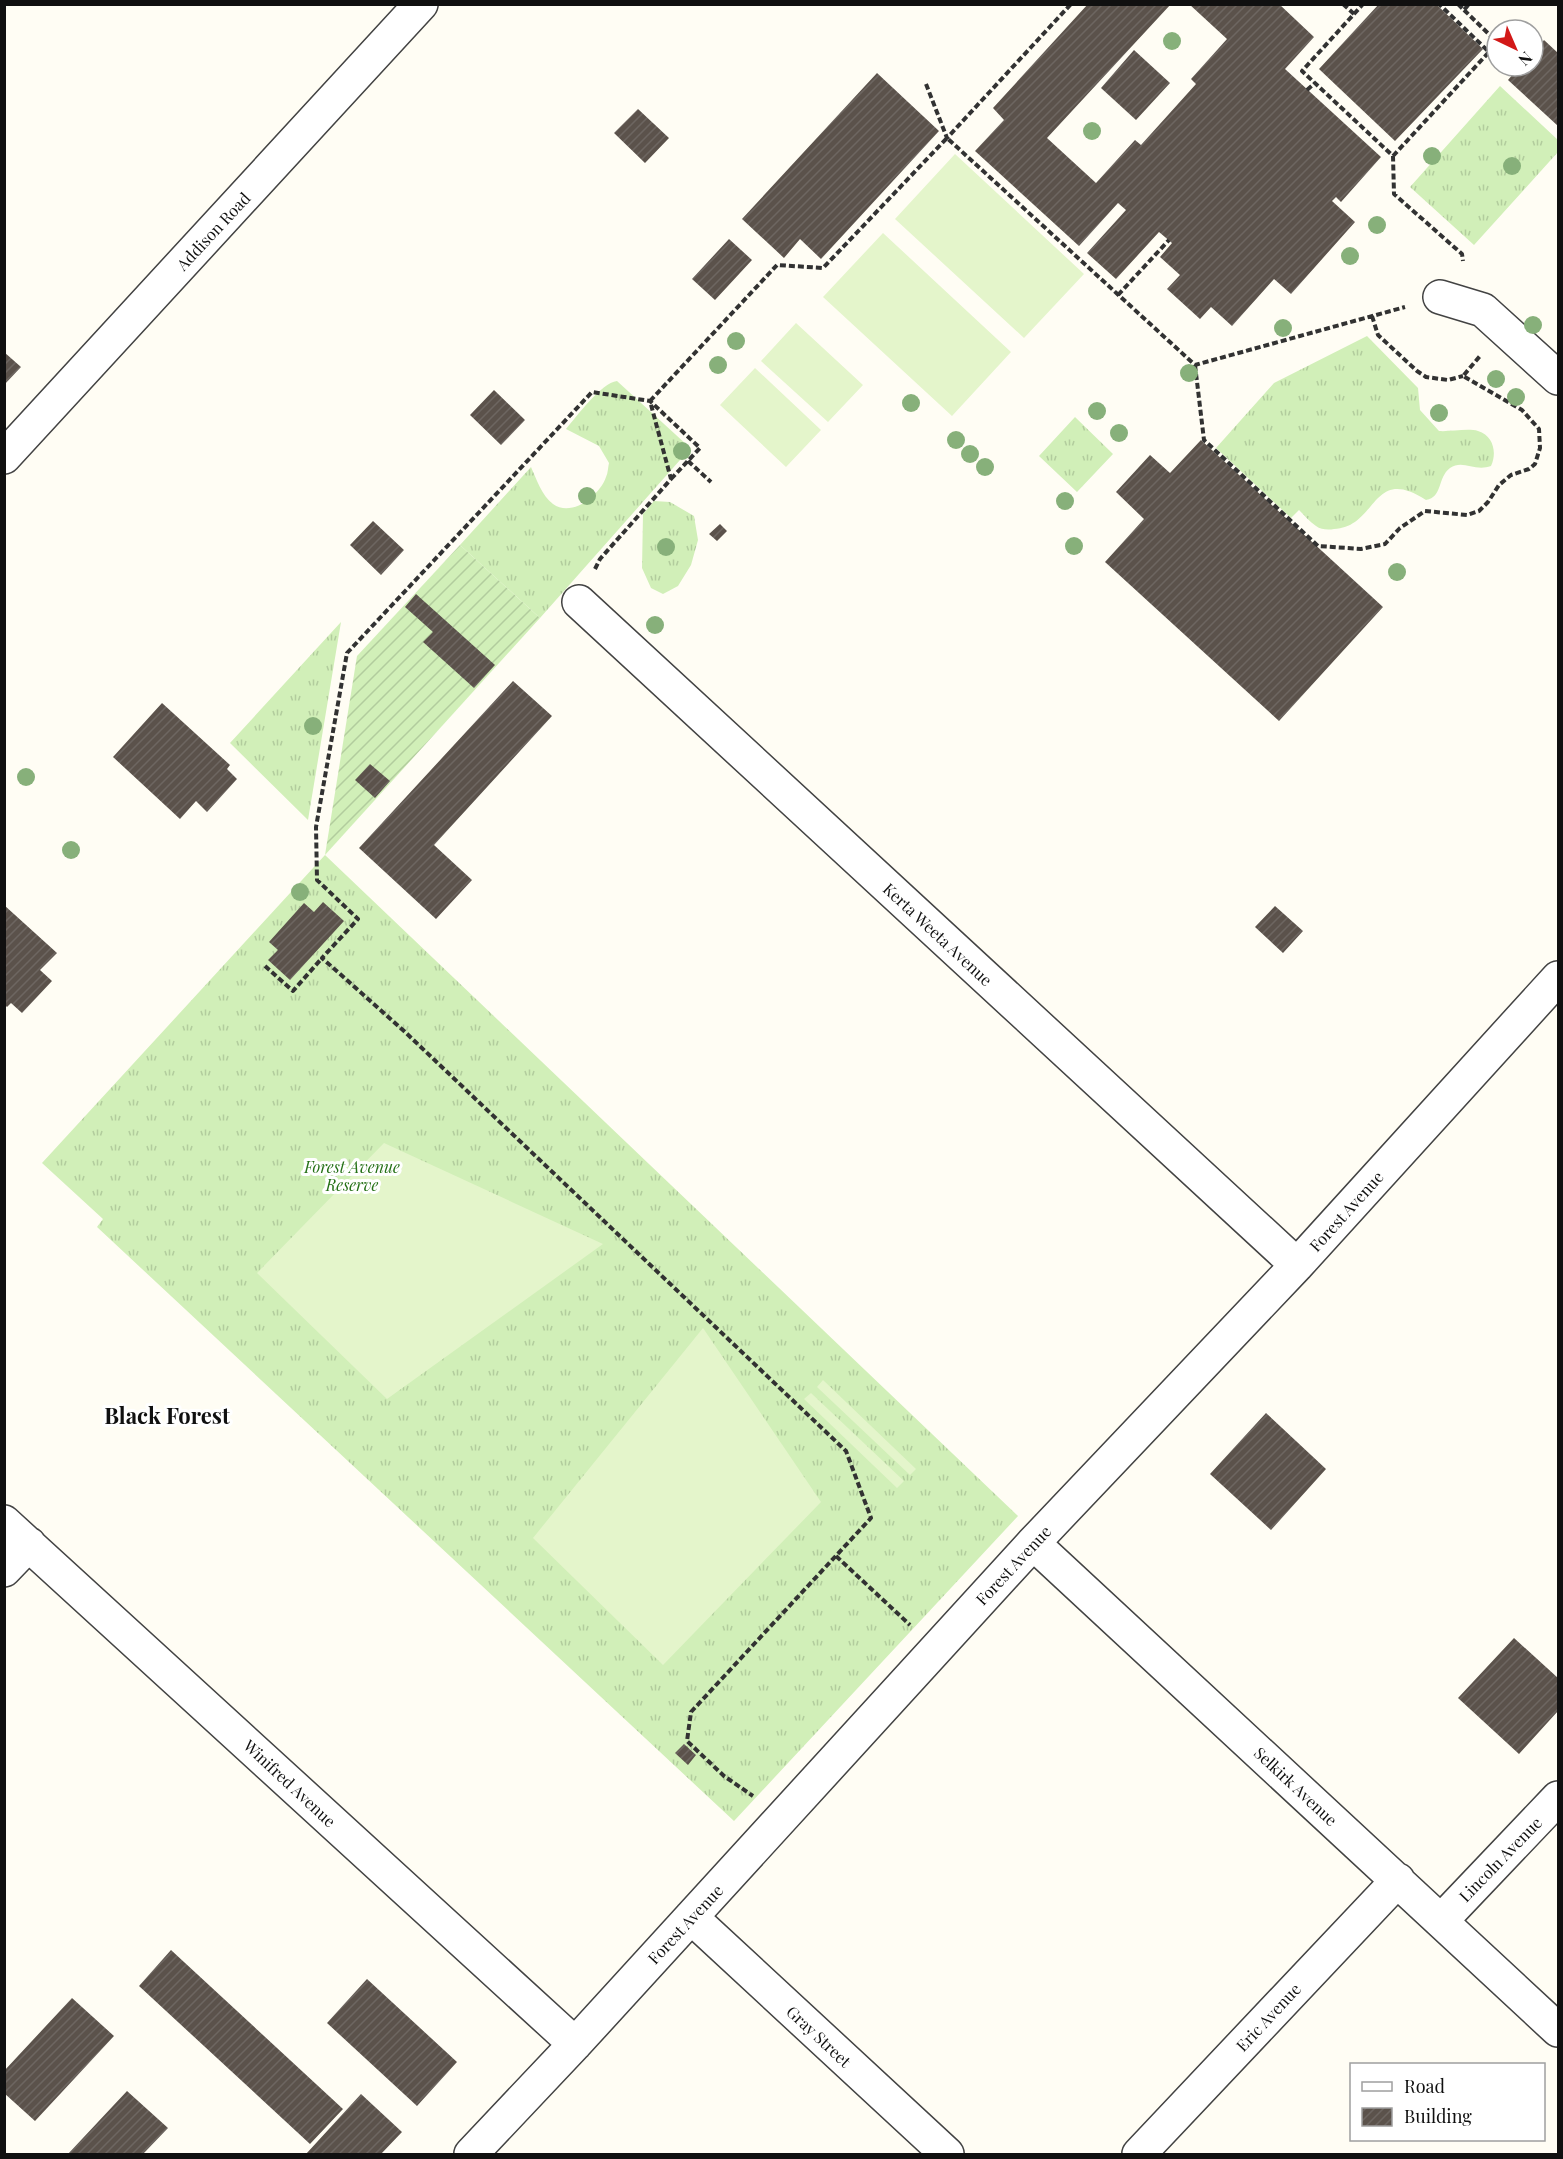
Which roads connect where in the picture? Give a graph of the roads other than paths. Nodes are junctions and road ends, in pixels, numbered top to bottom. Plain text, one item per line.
1 (421, 4) edge
2 (1440, 297) road end
3 (1558, 378) edge
4 (4, 457) edge
5 (579, 602) dead end
6 (1558, 978) edge
7 (1297, 1265) junction
8 (4, 1522) edge
9 (1033, 1543) junction
10 (29, 1544) junction
11 (4, 1570) edge
12 (1558, 1798) edge
13 (1398, 1880) junction
14 (691, 1917) junction
15 (1441, 1921) junction
16 (1558, 2030) edge
17 (575, 2044) junction
18 (1140, 2153) edge
19 (471, 2154) edge
20 (947, 2154) edge

1 - 4 street, Addison Road
2 - 3 street
5 - 7 street, Kerta Weeta Avenue
6 - 7 street, Forest Avenue
7 - 9 street, Forest Avenue
8 - 10 street, Winifred Avenue
9 - 13 street, Selkirk Avenue
9 - 14 street, Forest Avenue
10 - 11 street
10 - 17 street, Winifred Avenue
12 - 15 street, Lincoln Avenue
13 - 15 street, Selkirk Avenue
13 - 18 street, Eric Avenue
14 - 17 street, Forest Avenue
14 - 20 street, Gray Street
15 - 16 street, Selkirk Avenue
17 - 19 street, Forest Avenue

